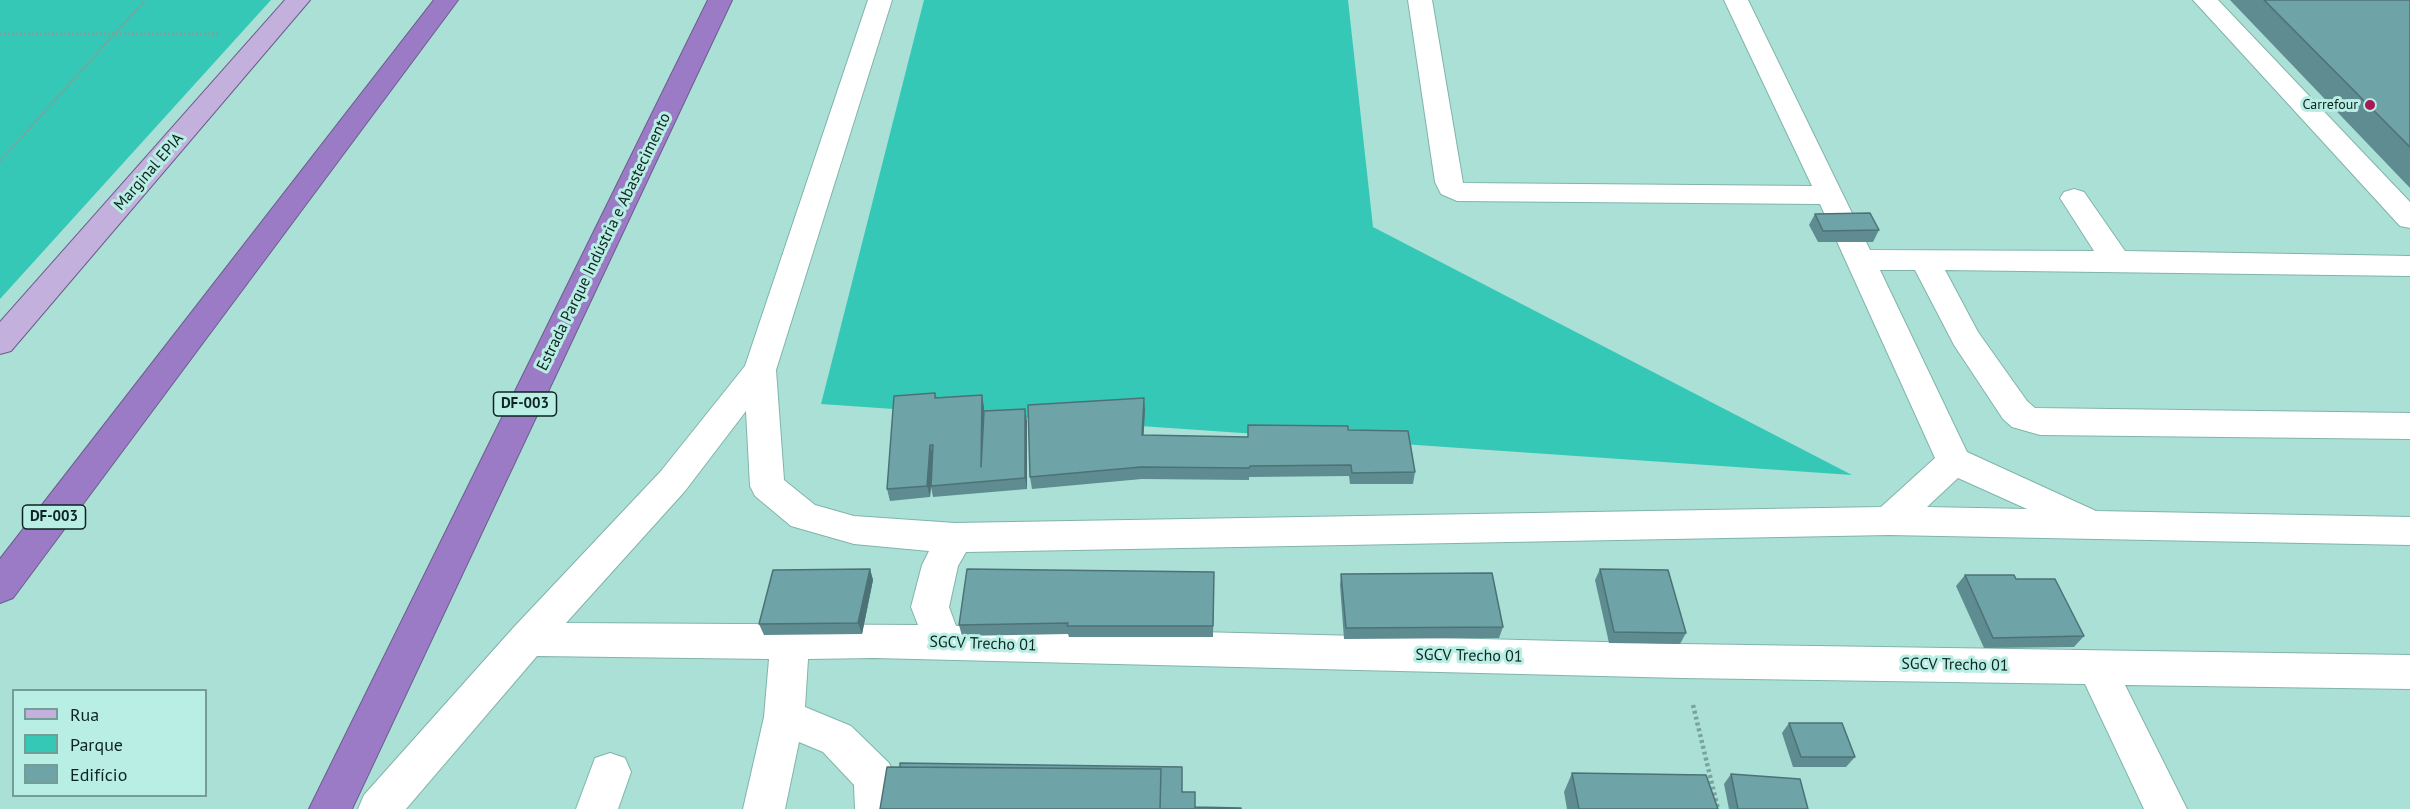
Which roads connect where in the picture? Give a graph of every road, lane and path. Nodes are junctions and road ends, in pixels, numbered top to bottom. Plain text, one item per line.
1 (145, 0) edge
2 (298, 0) edge
3 (446, 0) edge
4 (720, 0) edge
5 (880, 0) edge
6 (1420, 0) edge
7 (1736, 0) edge
8 (2205, 0) edge
9 (0, 34) edge
10 (116, 34) junction
11 (268, 34) junction
12 (0, 161) edge
13 (1829, 195) junction
14 (2074, 198) dead end
15 (2410, 219) edge
16 (1860, 260) junction
17 (2116, 261) junction
18 (1926, 262) junction
19 (2408, 268) edge
20 (0, 343) edge
21 (760, 370) junction
22 (2410, 426) edge
23 (1954, 461) junction
24 (1889, 521) junction
25 (2096, 524) junction
26 (2410, 531) edge
27 (955, 538) junction
28 (0, 587) edge
29 (528, 639) junction
30 (790, 643) junction
31 (944, 644) junction
32 (1683, 661) junction
33 (2096, 667) junction
34 (2410, 672) edge
35 (784, 717) junction
36 (330, 809) edge
37 (379, 809) edge
38 (764, 809) edge
39 (876, 809) edge
40 (1718, 809) edge
41 (2166, 809) edge

1 - 10 path
2 - 11 main road, Marginal EPIA
3 - 28 highway, DF-003
4 - 36 highway, Estrada Parque Indústria e Abastecimento / DF-003
5 - 21 street
6 - 13 street
7 - 13 street
8 - 15 street
9 - 10 path
10 - 11 path
10 - 12 path
11 - 20 main road, Marginal EPIA
13 - 16 street
14 - 17 street
16 - 18 street
16 - 23 street
17 - 18 street
17 - 19 street
18 - 22 street
21 - 27 street
21 - 29 street
23 - 24 street
23 - 25 street
24 - 25 street
24 - 27 street
25 - 26 street
27 - 31 street
29 - 30 street, SGCV Trecho 01
29 - 37 street
30 - 31 street, SGCV Trecho 01
30 - 35 street
31 - 32 street, SGCV Trecho 01
32 - 33 street, SGCV Trecho 01
32 - 40 path
33 - 34 street, SGCV Trecho 01
33 - 41 street
35 - 38 street
35 - 39 street

